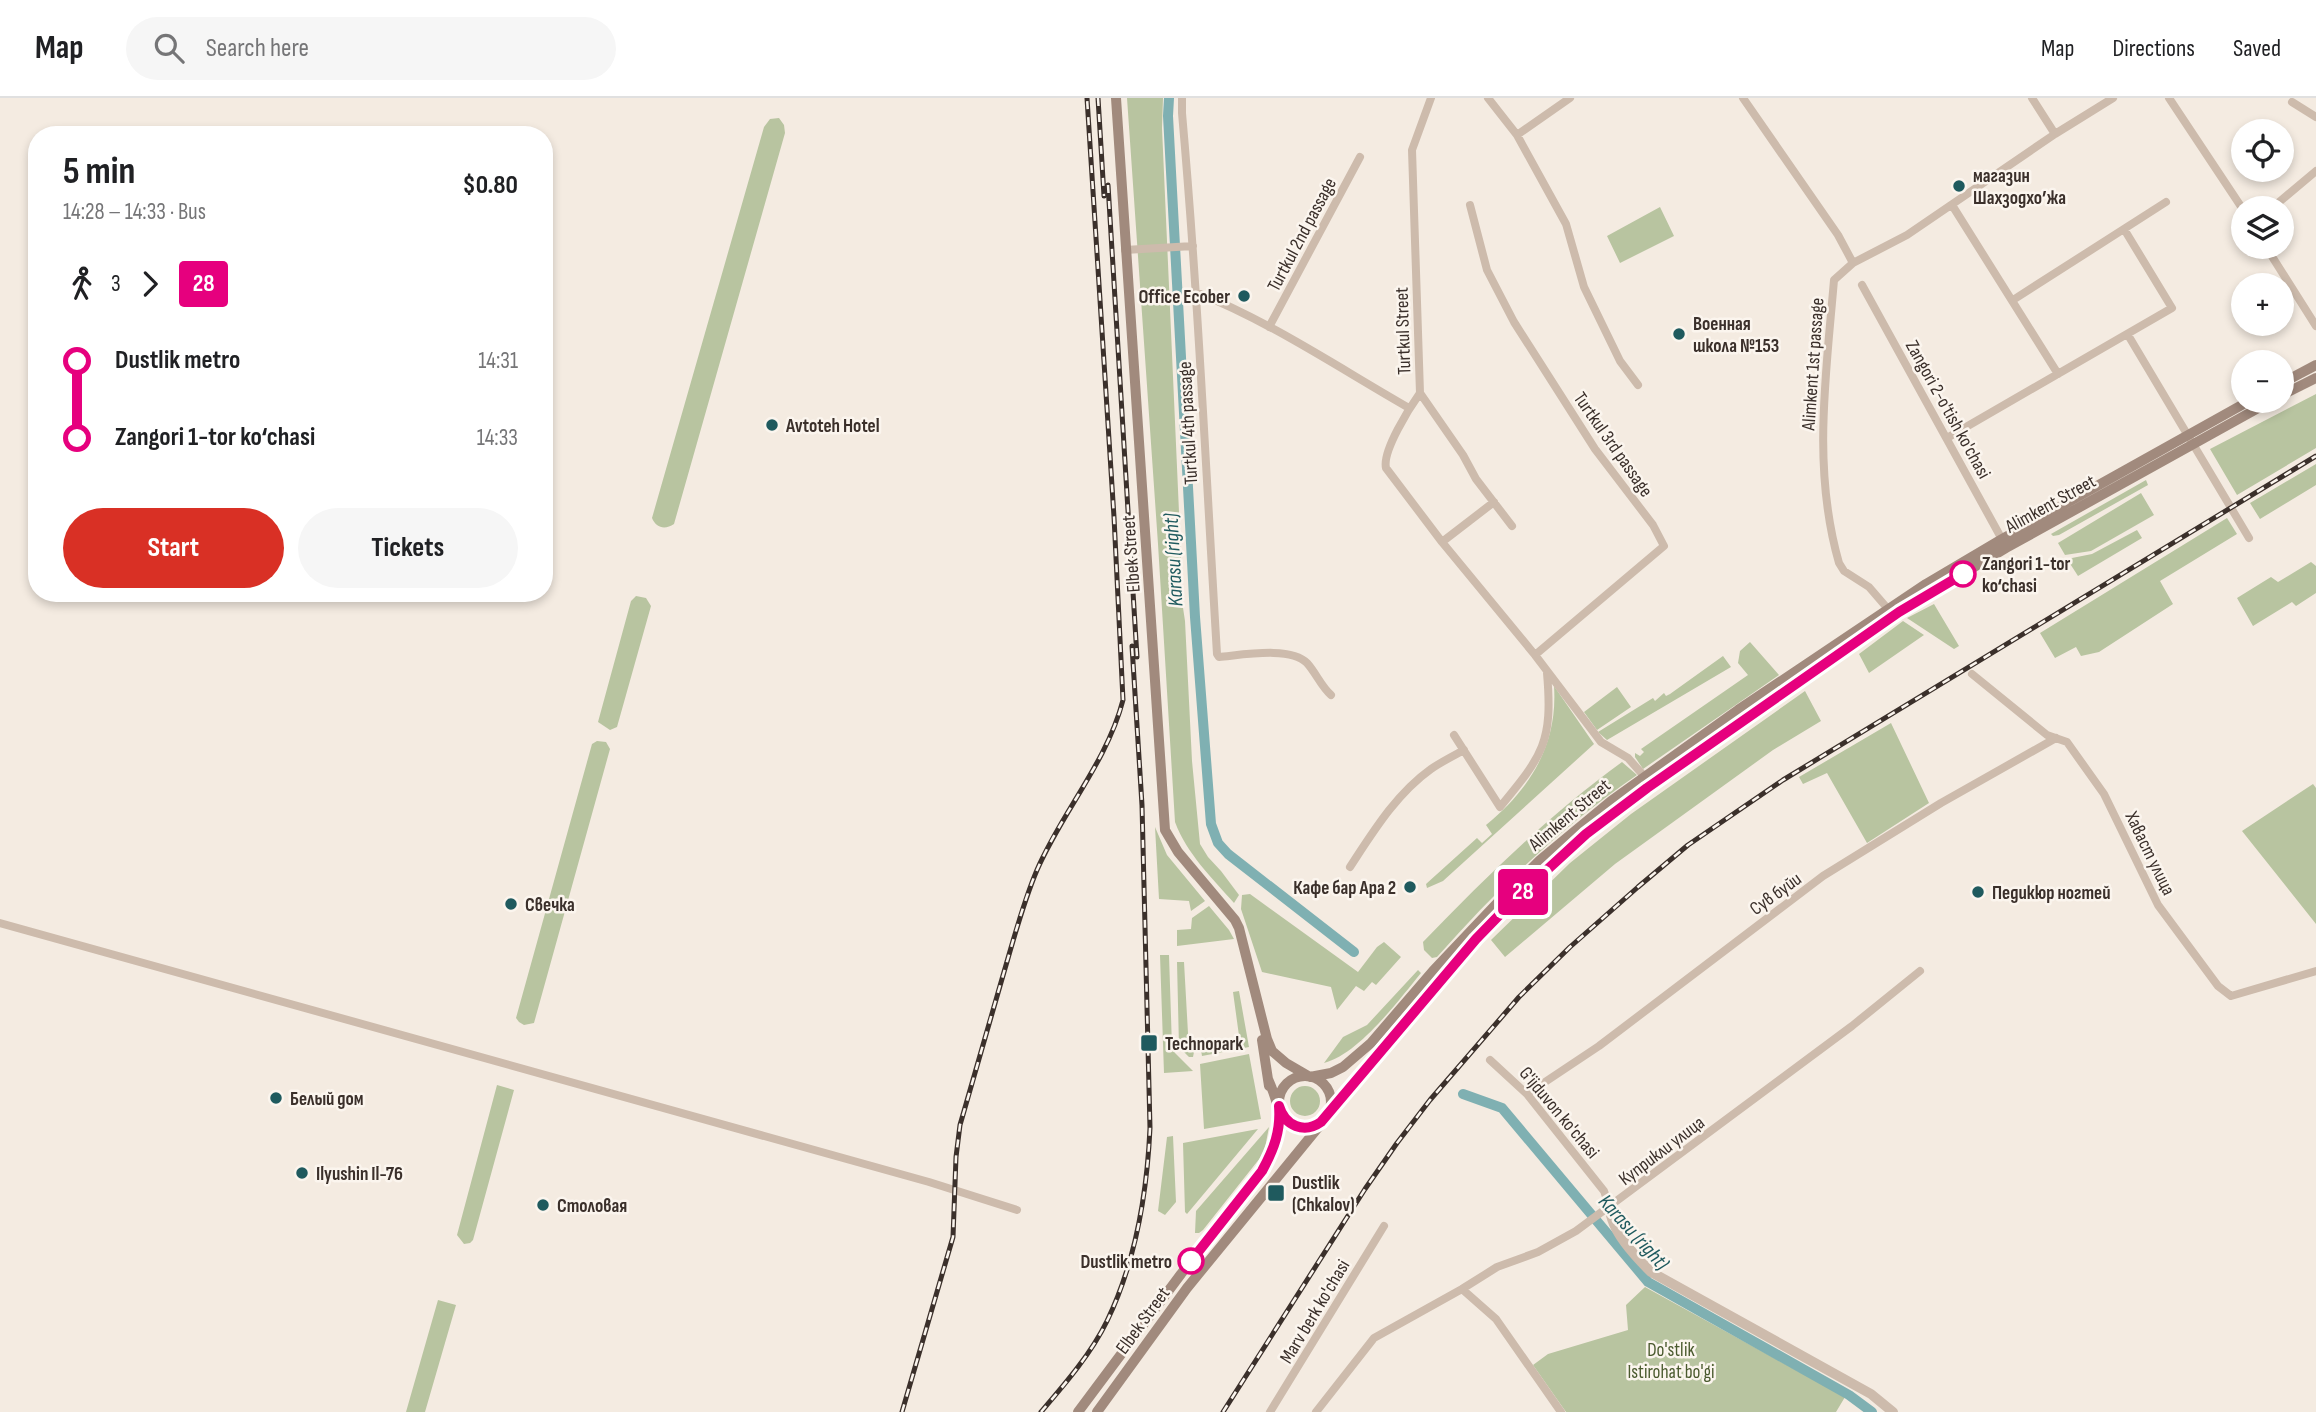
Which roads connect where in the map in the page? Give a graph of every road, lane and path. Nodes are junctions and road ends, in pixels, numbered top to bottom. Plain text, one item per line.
1 (1116, 98) edge
2 (1182, 98) edge
3 (1431, 98) edge
4 (1488, 98) edge
5 (1570, 98) edge
6 (1743, 98) edge
7 (2032, 98) edge
8 (2113, 98) edge
9 (2169, 98) edge
10 (2292, 102) dead end
11 (2316, 117) edge
12 (2055, 134) junction
13 (1517, 135) junction
14 (1360, 157) dead end
15 (2316, 171) edge
16 (2234, 196) edge
17 (2286, 196) edge
18 (2166, 202) dead end
19 (1470, 205) dead end
20 (1952, 205) junction
21 (2124, 229) junction
22 (1193, 246) junction
23 (1125, 250) junction
24 (2274, 259) edge
25 (1853, 263) junction
26 (1862, 285) dead end
27 (1196, 292) junction
28 (2013, 300) junction
29 (2315, 321) edge
30 (1269, 327) junction
31 (2128, 335) junction
32 (2316, 365) edge
33 (2058, 374) junction
34 (2294, 377) edge
35 (2316, 378) edge
36 (1638, 385) dead end
37 (2294, 389) edge
38 (1420, 393) junction
39 (1409, 408) junction
40 (2231, 412) edge
41 (2245, 413) edge
42 (1947, 438) junction
43 (2191, 438) junction
44 (1494, 502) junction
45 (1512, 526) dead end
46 (2249, 538) dead end
47 (1442, 542) junction
48 (2004, 543) junction
49 (1888, 609) junction
50 (1535, 655) junction
51 (1546, 670) junction
52 (1972, 674) dead end
53 (1331, 695) dead end
54 (1454, 735) dead end
55 (2056, 738) junction
56 (1464, 750) junction
57 (1644, 776) junction
58 (1350, 867) dead end
59 (0, 923) edge
60 (1920, 971) dead end
61 (2316, 971) edge
62 (1252, 982) junction
63 (1490, 1060) dead end
64 (1310, 1077) junction
65 (1268, 1079) junction
66 (1527, 1094) junction
67 (1279, 1106) junction
68 (1325, 1119) junction
69 (1271, 1154) junction
70 (1017, 1210) dead end
71 (1606, 1210) junction
72 (1384, 1226) dead end
73 (1462, 1289) junction
74 (1078, 1412) edge
75 (1097, 1412) edge
76 (1270, 1412) edge
77 (1316, 1412) edge
78 (1561, 1412) edge
79 (1893, 1412) edge

1 - 23 main road, Elbek Street
2 - 22 street, Turtkul 4th passage
3 - 38 street, Turtkul Street
4 - 13 street
5 - 13 street
6 - 25 street
7 - 12 street
8 - 12 street
9 - 16 street
10 - 11 street
12 - 20 street
13 - 36 street
14 - 30 street, Turtkul 2nd passage
15 - 17 street
18 - 21 street
19 - 50 street, Turtkul 3rd passage
20 - 25 street
20 - 28 street
21 - 28 street
21 - 31 street
22 - 23 street
22 - 27 street, Turtkul 4th passage
23 - 62 main road, Elbek Street
24 - 29 street
25 - 49 street, Alimkent 1st passage
26 - 42 street, Zangori 2-o'tish ko'chasi
27 - 30 street
27 - 53 street, Turtkul 4th passage
28 - 33 street
30 - 39 street
31 - 33 street
31 - 43 street
32 - 34 main road
33 - 42 street
35 - 37 main road
38 - 39 street, Turtkul Street
38 - 44 street
39 - 47 street, Turtkul Street
40 - 43 main road, Alimkent Street
41 - 43 main road, Alimkent Street
42 - 48 street, Zangori 2-o'tish ko'chasi
43 - 46 street
43 - 48 main road, Alimkent Street
44 - 45 street
44 - 47 street
47 - 50 street, Turtkul Street
48 - 49 main road, Alimkent Street
48 - 68 main road, Alimkent Street
49 - 57 main road, Alimkent Street
50 - 51 street, Turtkul Street
51 - 56 street
51 - 57 street, Turtkul Street
52 - 55 street, Хаваст улица
54 - 56 street
55 - 61 street, Хаваст улица
55 - 66 street, Сув буйи
56 - 58 street
57 - 64 main road, Alimkent Street
59 - 70 street
60 - 71 street, Куприкли улица
62 - 64 main road, Elbek Street
62 - 65 main road, Elbek Street
63 - 66 street, G'ijduvon ko'chasi
64 - 67 main road
64 - 68 main road
65 - 67 main road, Elbek Street
65 - 69 main road, Elbek Street
66 - 71 street, G'ijduvon ko'chasi
67 - 68 main road
67 - 69 main road, Elbek Street
68 - 75 main road, Elbek Street
69 - 74 main road, Elbek Street
71 - 73 street, Куприкли улица
71 - 79 street, G'ijduvon ko'chasi
72 - 76 street, Marv berk ko'chasi
73 - 77 street, Куприкли улица
73 - 78 street

